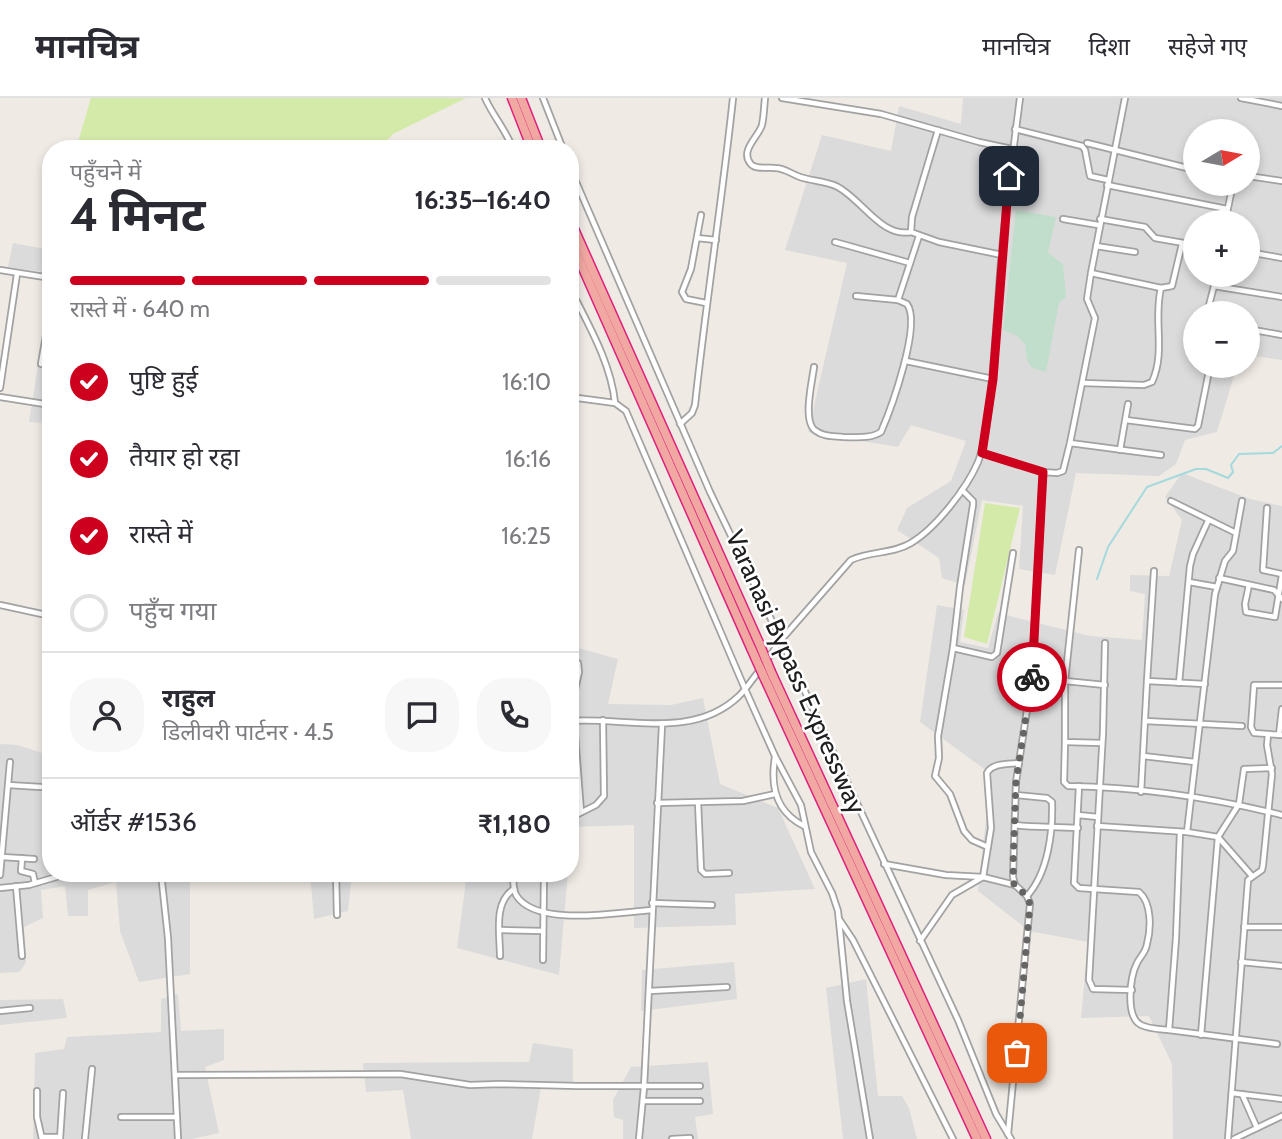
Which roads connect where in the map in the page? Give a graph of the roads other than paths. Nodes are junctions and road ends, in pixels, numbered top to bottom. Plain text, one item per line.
1 (485, 98) edge
2 (512, 98) edge
3 (521, 98) edge
4 (543, 98) edge
5 (733, 98) edge
6 (765, 98) edge
7 (782, 98) edge
8 (1020, 98) edge
9 (1125, 98) edge
10 (1241, 98) edge
11 (1273, 101) edge
12 (1282, 106) edge
13 (1015, 129) junction
14 (938, 130) junction
15 (509, 140) edge
16 (528, 140) edge
17 (537, 140) edge
18 (559, 140) edge
19 (1087, 144) dead end
20 (1012, 149) junction
21 (1114, 152) junction
22 (1183, 167) edge
23 (1260, 178) edge
24 (1282, 181) edge
25 (1108, 182) junction
26 (579, 189) edge
27 (1230, 196) edge
28 (1227, 209) joint
29 (701, 215) dead end
30 (1063, 219) dead end
31 (1100, 219) junction
32 (1098, 225) junction
33 (911, 232) junction
34 (919, 236) junction
35 (697, 238) junction
36 (579, 240) edge
37 (716, 240) junction
38 (835, 242) dead end
39 (1182, 244) joint
40 (1096, 246) junction
41 (1135, 252) dead end
42 (1260, 254) edge
43 (1002, 256) junction
44 (1282, 258) edge
45 (579, 259) edge
46 (910, 263) junction
47 (0, 270) edge
48 (1091, 273) junction
49 (18, 274) junction
50 (42, 277) edge
51 (1220, 287) edge
52 (1161, 288) junction
53 (856, 296) dead end
54 (1282, 297) edge
55 (898, 300) junction
56 (706, 303) junction
57 (579, 308) edge
58 (1260, 331) edge
59 (1282, 335) edge
60 (42, 358) edge
61 (906, 361) junction
62 (41, 364) dead end
63 (814, 367) dead end
64 (1208, 378) edge
65 (993, 379) junction
66 (1083, 383) junction
67 (0, 388) edge
68 (0, 397) edge
69 (579, 398) edge
70 (615, 403) junction
71 (42, 404) edge
72 (1128, 404) dead end
73 (1126, 420) junction
74 (680, 424) junction
75 (1070, 443) junction
76 (1120, 450) junction
77 (982, 453) junction
78 (1161, 455) dead end
79 (1043, 472) junction
80 (962, 489) junction
81 (1171, 501) dead end
82 (1242, 501) dead end
83 (1267, 508) dead end
84 (1208, 521) junction
85 (1236, 533) junction
86 (1079, 550) dead end
87 (1013, 553) dead end
88 (1154, 570) dead end
89 (1282, 574) edge
90 (1219, 578) junction
91 (1189, 582) junction
92 (1249, 585) junction
93 (1217, 587) junction
94 (1280, 598) edge
95 (0, 606) edge
96 (42, 614) edge
97 (781, 639) junction
98 (1105, 643) dead end
99 (953, 648) junction
100 (768, 675) junction
101 (1032, 677) junction
102 (1065, 681) junction
103 (1147, 681) junction
104 (1179, 683) junction
105 (1205, 684) junction
106 (1105, 685) junction
107 (1282, 685) edge
108 (745, 690) junction
109 (1282, 709) edge
110 (603, 720) junction
111 (579, 721) edge
112 (1145, 721) junction
113 (1199, 724) junction
114 (662, 725) junction
115 (1242, 726) dead end
116 (1268, 735) junction
117 (1281, 735) edge
118 (1065, 741) junction
119 (1102, 743) junction
120 (775, 756) junction
121 (1143, 757) junction
122 (10, 762) dead end
123 (1195, 762) junction
124 (1019, 763) junction
125 (1272, 768) junction
126 (8, 785) junction
127 (1079, 786) junction
128 (1100, 786) junction
129 (41, 787) dead end
130 (1141, 792) junction
131 (775, 794) junction
132 (1016, 795) junction
133 (1192, 798) junction
134 (579, 802) edge
135 (657, 803) junction
136 (698, 803) junction
137 (1239, 804) junction
138 (1266, 811) junction
139 (580, 813) joint
140 (1078, 815) junction
141 (1282, 815) edge
142 (1098, 817) junction
143 (1015, 825) junction
144 (1097, 826) junction
145 (805, 827) junction
146 (1051, 827) junction
147 (1078, 828) junction
148 (1180, 832) junction
149 (1187, 832) junction
150 (1218, 837) junction
151 (988, 848) junction
152 (2, 858) edge
153 (22, 858) junction
154 (34, 859) dead end
155 (884, 864) junction
156 (729, 873) dead end
157 (0, 875) edge
158 (1252, 876) junction
159 (983, 877) junction
160 (42, 881) edge
161 (162, 882) edge
162 (337, 882) edge
163 (514, 882) edge
164 (544, 882) edge
165 (35, 883) junction
166 (1014, 885) junction
167 (16, 886) junction
168 (0, 888) edge
169 (1094, 888) junction
170 (514, 889) junction
171 (1027, 896) junction
172 (652, 903) junction
173 (712, 905) dead end
174 (652, 910) junction
175 (543, 913) junction
176 (337, 915) dead end
177 (838, 918) junction
178 (1244, 927) junction
179 (1282, 927) edge
180 (500, 930) junction
181 (543, 931) junction
182 (920, 941) junction
183 (22, 956) dead end
184 (500, 956) dead end
185 (543, 960) dead end
186 (1241, 962) junction
187 (1282, 966) edge
188 (727, 987) dead end
189 (1132, 990) junction
190 (649, 991) junction
191 (30, 1008) dead end
192 (0, 1011) edge
193 (1168, 1030) junction
194 (1201, 1035) junction
195 (1235, 1040) junction
196 (1276, 1044) dead end
197 (92, 1069) dead end
198 (175, 1074) junction
199 (699, 1086) dead end
200 (644, 1087) junction
201 (37, 1091) dead end
202 (63, 1093) dead end
203 (1232, 1093) junction
204 (1242, 1094) junction
205 (1282, 1099) edge
206 (643, 1101) junction
207 (700, 1101) dead end
208 (121, 1116) dead end
209 (1282, 1116) edge
210 (177, 1117) junction
211 (1257, 1128) junction
212 (980, 1136) edge
213 (1010, 1137) edge
214 (42, 1138) edge
215 (60, 1138) edge
216 (690, 1138) edge
217 (85, 1139) edge
218 (177, 1139) edge
219 (639, 1139) edge
220 (672, 1139) edge
221 (870, 1139) edge
222 (953, 1139) edge
223 (1228, 1139) edge
224 (1234, 1139) edge

1 - 15 street
2 - 16 highway
3 - 17 highway
4 - 18 street
5 - 37 street
6 - 33 street
7 - 14 street
8 - 13 street
9 - 21 street
10 - 11 street
11 - 12 street
13 - 20 street
13 - 25 street
14 - 20 street
14 - 33 street
19 - 21 street
20 - 43 street
21 - 22 street
21 - 25 street
23 - 24 street
25 - 28 street
25 - 31 street
26 - 74 street
27 - 28 street
29 - 35 street
30 - 32 street
31 - 32 street
31 - 39 street
32 - 40 street
33 - 34 street
34 - 43 street
34 - 46 street
35 - 37 street
35 - 56 street
36 - 100 highway, Varanasi Bypass Expressway, bridge
37 - 56 street
38 - 46 street
39 - 52 street
40 - 41 street
40 - 48 street
42 - 44 street
43 - 65 street
45 - 100 highway, Varanasi Bypass Expressway, bridge
46 - 55 street
47 - 49 street
48 - 52 street
48 - 66 street
49 - 50 street
49 - 67 street
51 - 54 street
52 - 66 street
53 - 55 street
55 - 61 street
56 - 74 street
57 - 70 street
58 - 59 street
60 - 62 street
61 - 63 street
61 - 65 street
64 - 73 street
65 - 77 street
66 - 75 street
68 - 71 street
69 - 70 street
70 - 108 street
72 - 73 street
73 - 76 street
74 - 97 street
75 - 76 street
75 - 79 street
76 - 78 street
77 - 79 street
77 - 80 street
79 - 101 street
80 - 97 street
80 - 99 street
81 - 84 street
82 - 85 street
83 - 89 street
84 - 85 street
84 - 91 street
85 - 90 street
86 - 102 street
87 - 99 street
88 - 103 street
89 - 94 street
90 - 92 street
90 - 93 street
91 - 93 street
91 - 104 street
92 - 94 street
92 - 94 street
93 - 105 street
95 - 96 street
97 - 108 street
97 - 155 street
98 - 106 street
99 - 151 street
100 - 212 highway, Varanasi Bypass Expressway
101 - 102 street
101 - 124 street
102 - 106 street
102 - 118 street
103 - 104 street
103 - 112 street
104 - 105 street
105 - 113 street
106 - 119 street
107 - 116 street
108 - 114 street
108 - 120 street
109 - 117 street
110 - 111 street
110 - 114 street
110 - 139 street
112 - 113 street
112 - 121 street
113 - 115 street
113 - 123 street
114 - 135 street
116 - 117 street
116 - 125 street
118 - 119 street
118 - 127 street
119 - 128 street
120 - 131 street
120 - 145 street
121 - 123 street
121 - 130 street
122 - 126 street
123 - 133 street
124 - 132 street
124 - 151 street
125 - 137 street
125 - 138 street
126 - 129 street
126 - 152 street
127 - 128 street
127 - 140 street
128 - 130 street
128 - 142 street
130 - 133 street
131 - 136 street
131 - 145 street
132 - 143 street
132 - 146 street
133 - 137 street
133 - 149 street
134 - 139 street
135 - 136 street
135 - 172 street
136 - 156 street
137 - 138 street
137 - 150 street
138 - 141 street
138 - 158 street
140 - 142 street
140 - 147 street
142 - 144 street
143 - 146 street
143 - 166 street
144 - 148 street
144 - 169 street
145 - 177 street
146 - 147 street
146 - 171 street
147 - 169 street
148 - 149 street
148 - 193 street
149 - 150 street
150 - 158 street
150 - 194 street
151 - 159 street
152 - 153 street
152 - 157 street
153 - 154 street
153 - 165 street
155 - 159 street
155 - 182 street
158 - 178 street
159 - 166 street
159 - 182 street
160 - 165 street
161 - 198 street
162 - 176 street
163 - 170 street
164 - 175 street
165 - 167 street
166 - 171 street
167 - 168 street
167 - 183 street
169 - 189 street
169 - 189 street
170 - 175 street
170 - 180 street
171 - 213 street
172 - 173 street
172 - 174 street
174 - 175 street
174 - 190 street
175 - 181 street
177 - 221 street
177 - 222 street
178 - 179 street
178 - 186 street
180 - 181 street
180 - 184 street
181 - 185 street
182 - 213 street
186 - 187 street
186 - 195 street
188 - 190 street
189 - 193 street
190 - 200 street
191 - 192 street
193 - 194 street
194 - 195 street
195 - 196 street
195 - 203 street
197 - 217 street
198 - 200 street
198 - 210 street
199 - 200 street
200 - 206 street
201 - 214 street
202 - 215 street
203 - 204 street
203 - 223 street
204 - 205 street
204 - 211 street
206 - 207 street
206 - 219 street
208 - 210 street
209 - 211 street
210 - 218 street
211 - 224 street
214 - 215 street
216 - 220 street

